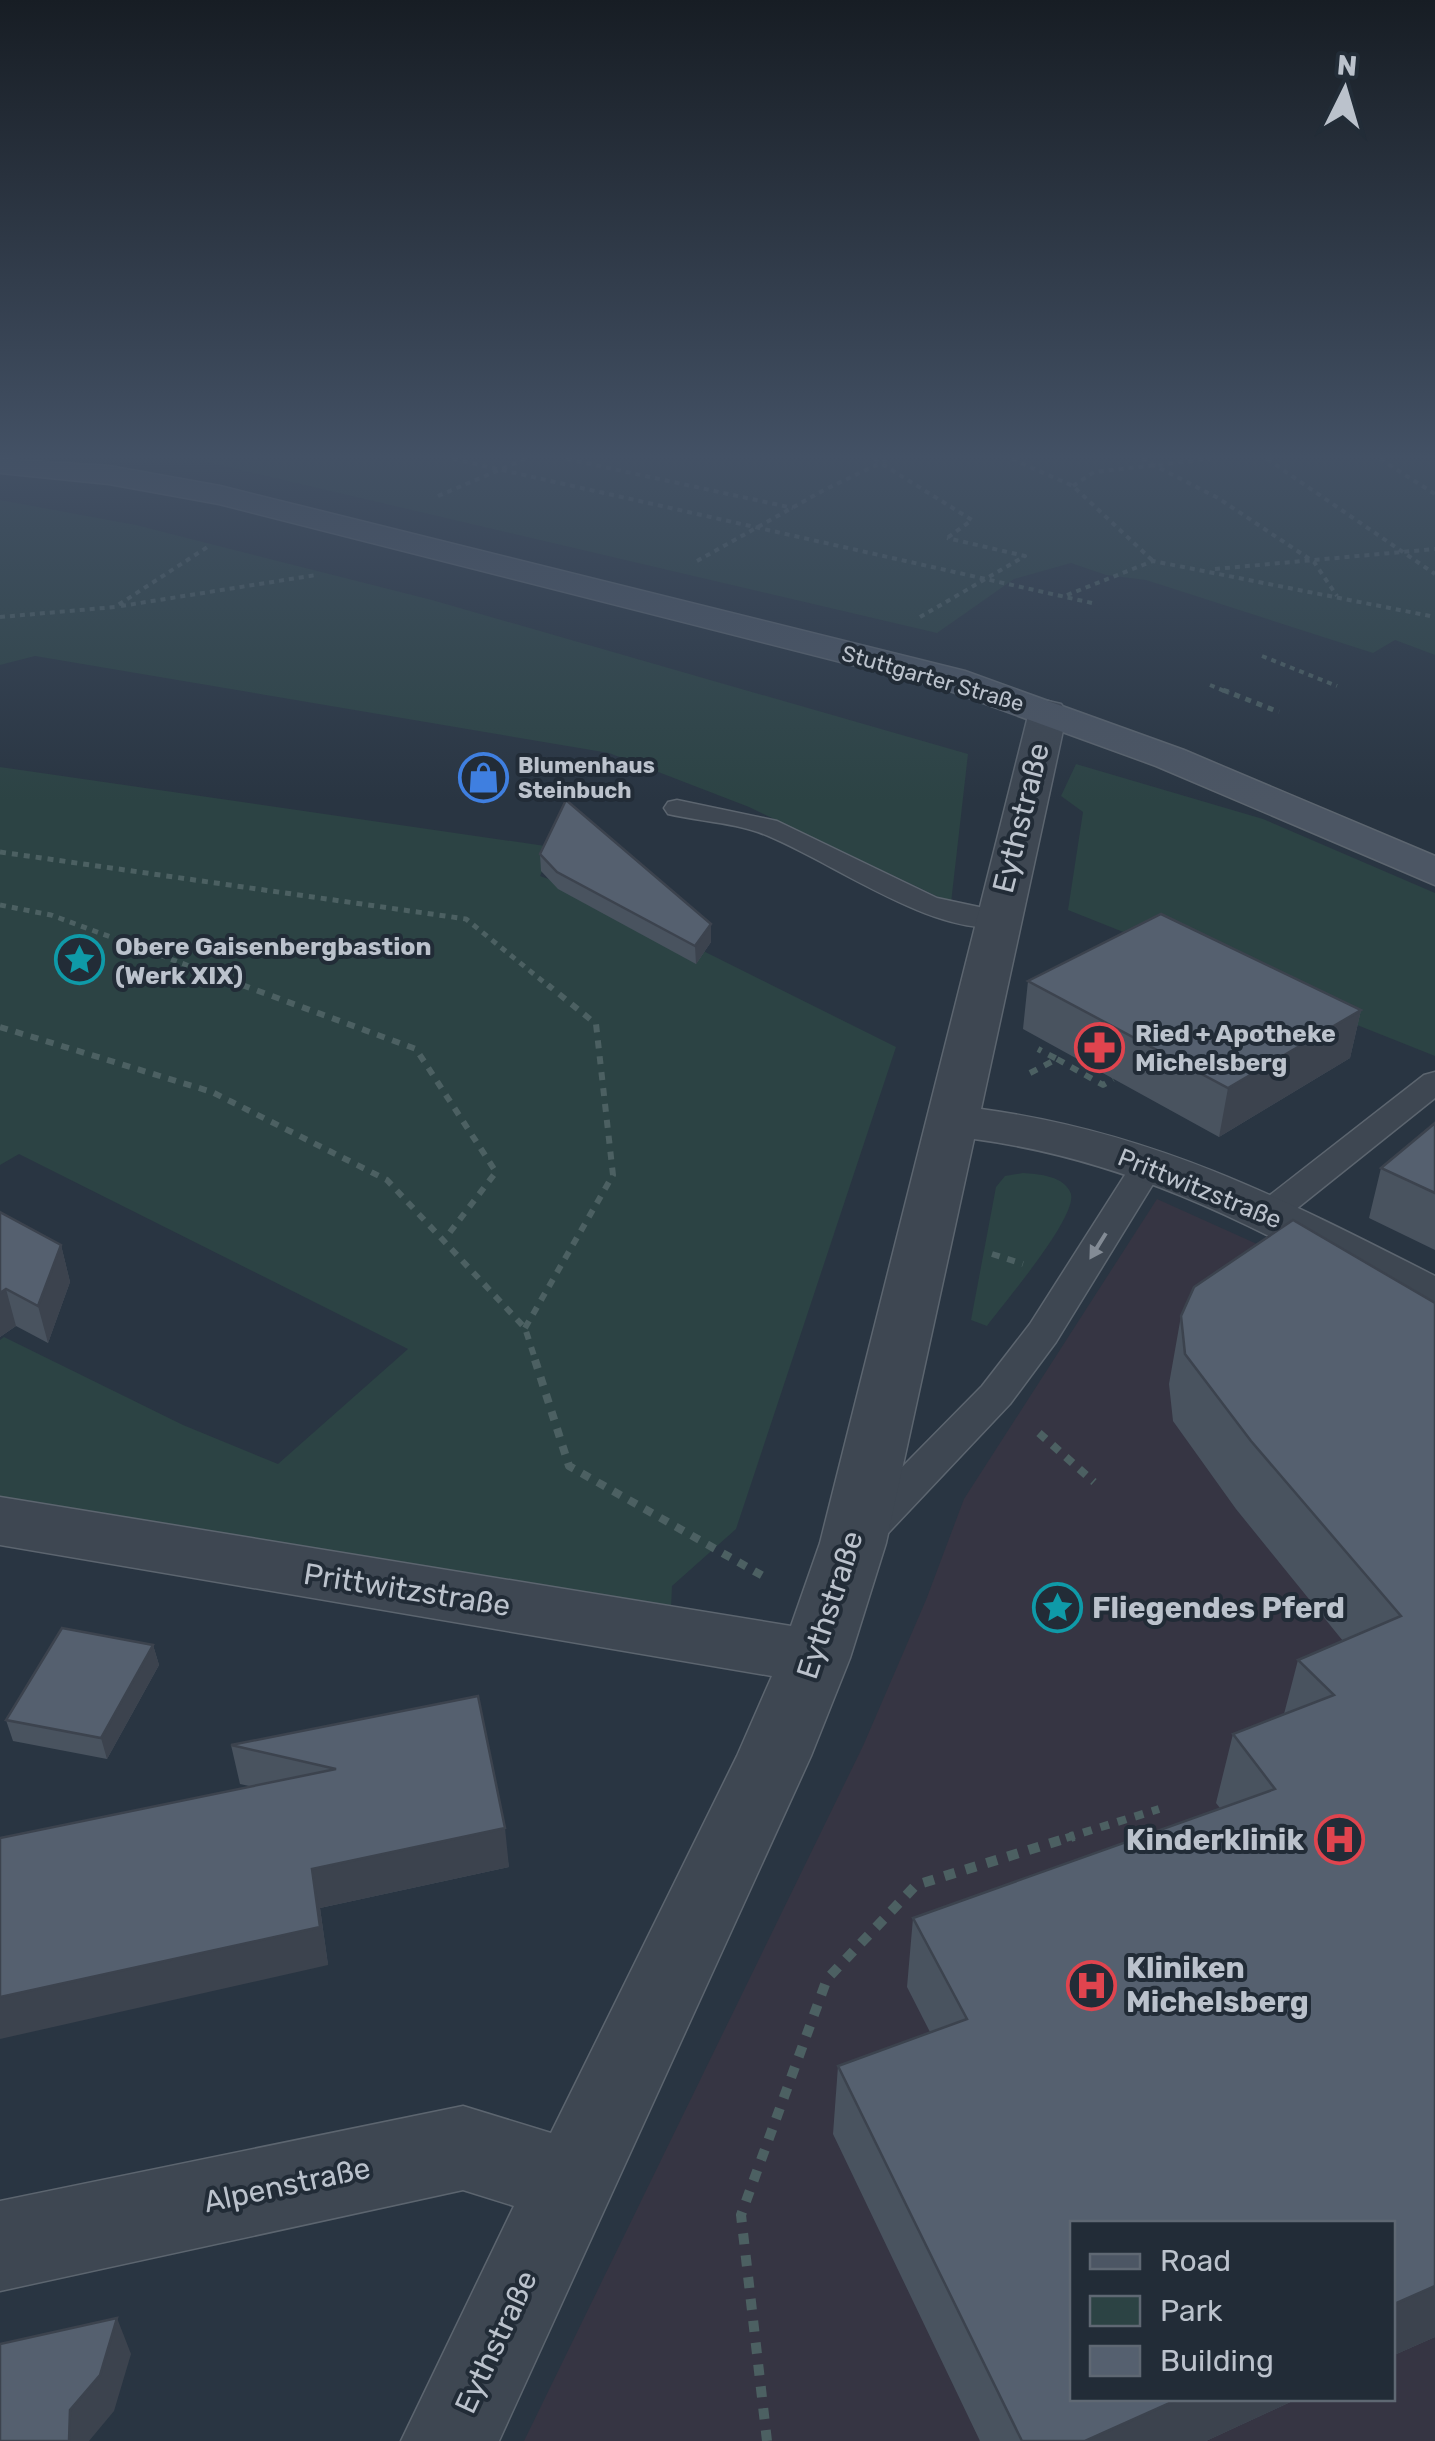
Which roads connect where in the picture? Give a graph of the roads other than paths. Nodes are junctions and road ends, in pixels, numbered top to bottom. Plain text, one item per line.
1 (532, 573) edge
2 (1048, 712) junction
3 (677, 808) dead end
4 (1435, 872) edge
5 (997, 919) junction
6 (1435, 1082) edge
7 (950, 1120) junction
8 (1150, 1163) junction
9 (1268, 1214) junction
10 (1435, 1299) edge
11 (0, 1521) edge
12 (832, 1605) junction
13 (572, 2182) junction
14 (0, 2246) edge
15 (449, 2441) edge

1 - 2 main road, Stuttgarter Straße
2 - 4 main road, Stuttgarter Straße
2 - 5 street, Eythstraße
3 - 5 lane
5 - 7 street, Eythstraße
6 - 9 lane
7 - 8 street, Prittwitzstraße
7 - 12 street, Eythstraße
8 - 9 street, Prittwitzstraße
8 -> 12 lane
9 - 10 street, Prittwitzstraße
11 - 12 street, Prittwitzstraße
12 - 13 street, Eythstraße
13 - 14 street, Alpenstraße
13 - 15 street, Eythstraße

